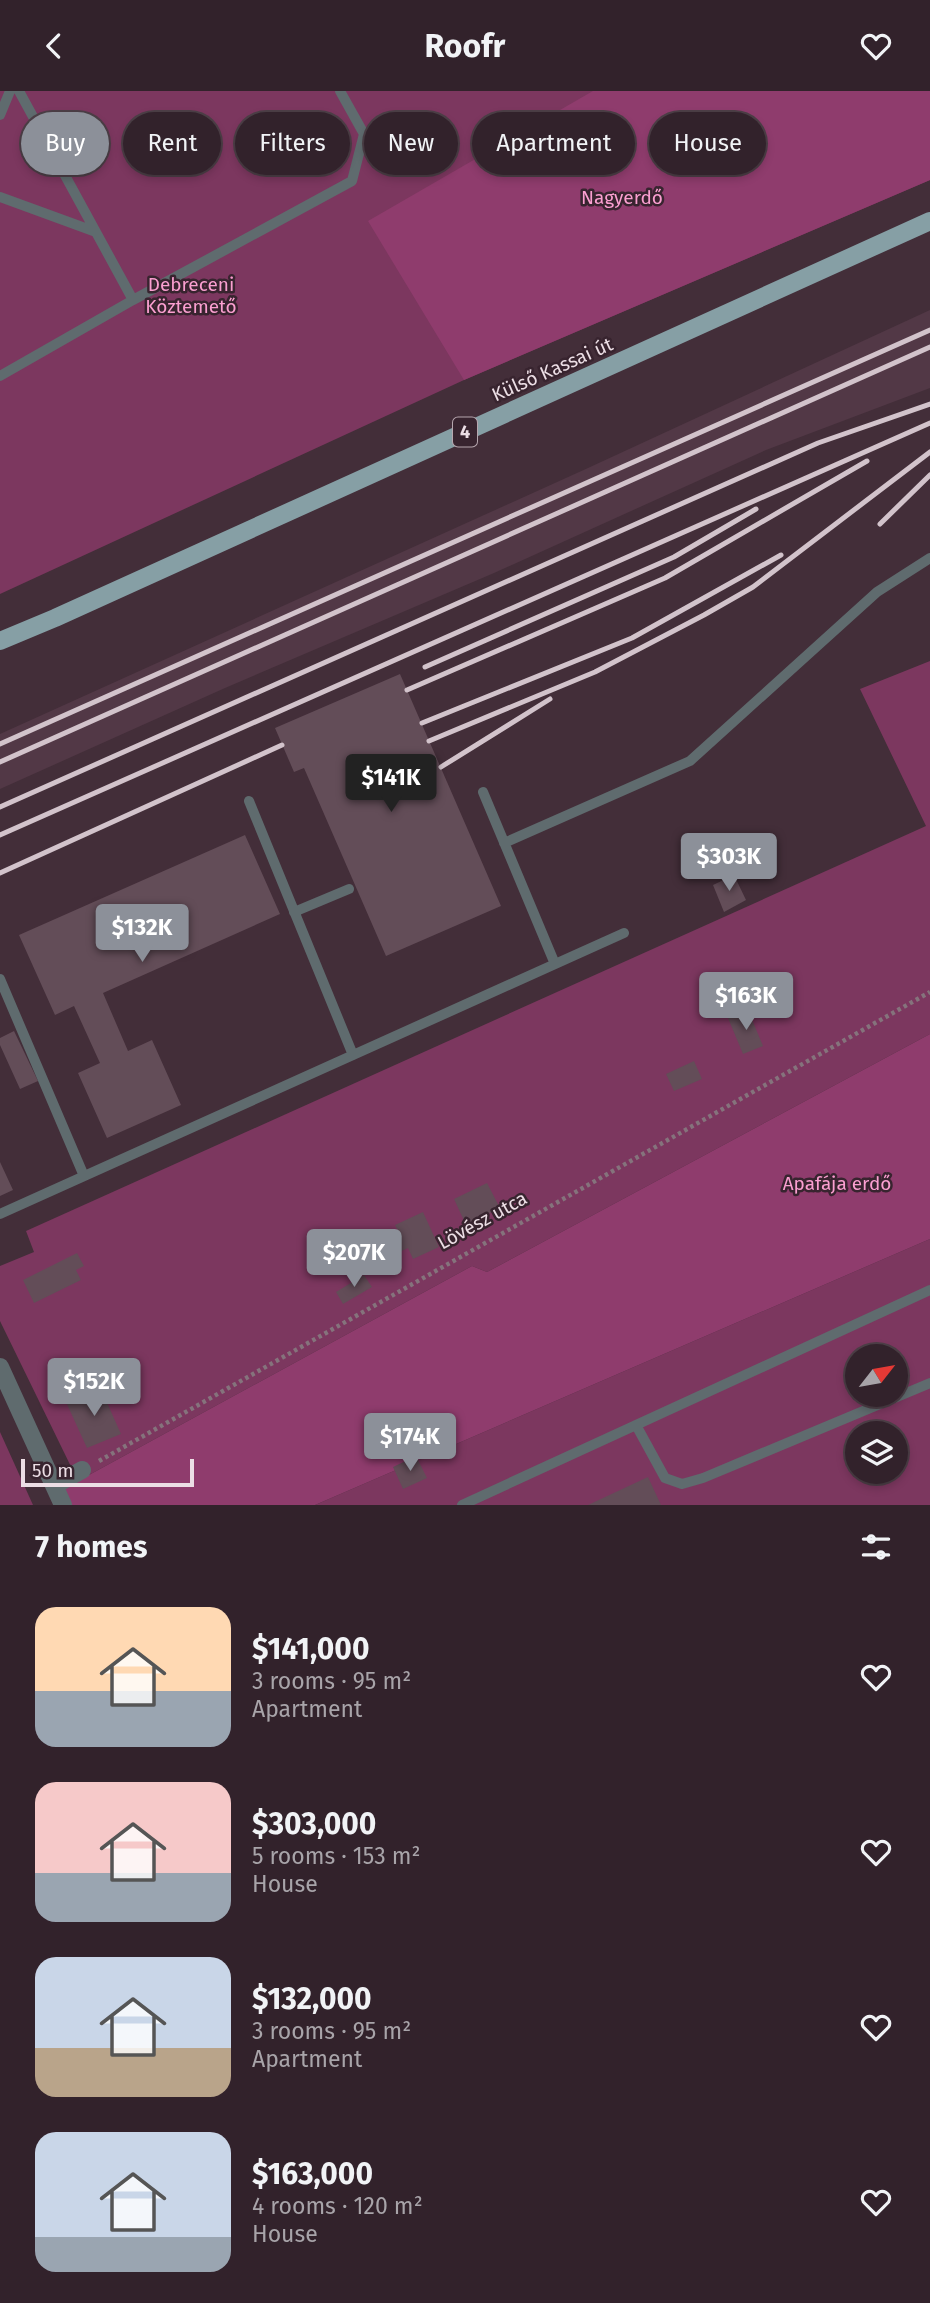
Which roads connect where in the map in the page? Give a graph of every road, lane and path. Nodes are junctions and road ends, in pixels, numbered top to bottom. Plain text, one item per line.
1 (10, 91) edge
2 (19, 91) edge
3 (340, 91) edge
4 (0, 115) edge
5 (0, 197) edge
6 (930, 221) edge
7 (96, 232) junction
8 (133, 300) junction
9 (0, 376) edge
10 (930, 558) edge
11 (0, 641) edge
12 (483, 792) dead end
13 (249, 801) dead end
14 (504, 843) junction
15 (349, 889) dead end
16 (294, 912) junction
17 (624, 933) dead end
18 (555, 964) junction
19 (0, 979) edge
20 (930, 992) edge
21 (353, 1055) junction
22 (84, 1176) junction
23 (0, 1214) edge
24 (930, 1290) edge
25 (0, 1367) edge
26 (930, 1383) edge
27 (636, 1425) junction
28 (82, 1471) joint
29 (54, 1485) junction
30 (63, 1505) edge
31 (462, 1505) edge

1 - 4 lane
2 - 7 lane
3 - 8 lane
5 - 7 lane
6 - 11 main road, Külső Kassai út / 4
7 - 8 lane
8 - 9 lane
10 - 14 lane
12 - 14 lane
13 - 16 lane
14 - 18 lane
15 - 16 lane
16 - 21 lane
17 - 18 lane
18 - 21 lane
19 - 22 lane
20 - 28 path, Lövész utca
21 - 22 lane
22 - 23 lane
24 - 27 lane
25 - 29 street
26 - 27 lane
27 - 31 lane
28 - 29 street
29 - 30 street

